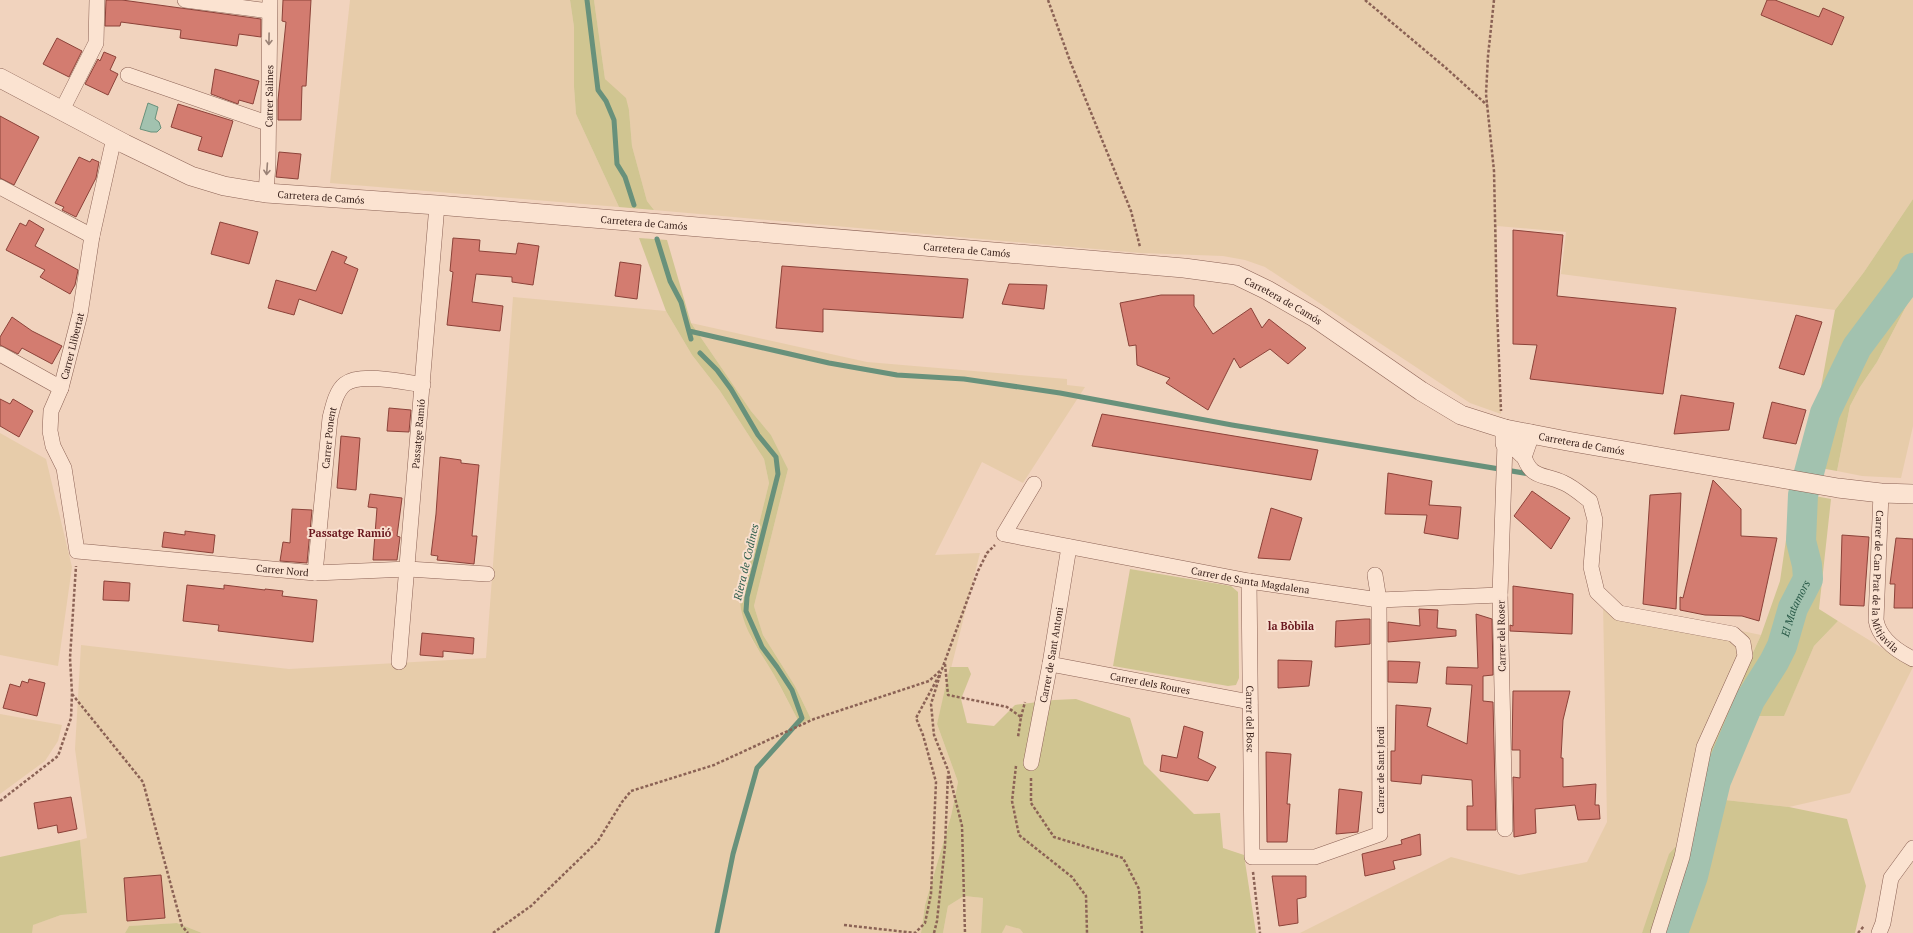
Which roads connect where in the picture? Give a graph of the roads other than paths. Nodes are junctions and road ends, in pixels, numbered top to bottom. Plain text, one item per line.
1 (97, 0) edge
2 (185, 0) edge
3 (270, 6) edge
4 (128, 75) dead end
5 (0, 78) edge
6 (62, 110) junction
7 (267, 123) junction
8 (114, 138) junction
9 (0, 187) edge
10 (266, 193) junction
11 (437, 205) junction
12 (92, 236) junction
13 (0, 354) edge
14 (423, 384) junction
15 (62, 388) junction
16 (1530, 434) junction
17 (1508, 438) junction
18 (1034, 484) dead end
19 (1881, 493) junction
20 (1913, 494) edge
21 (1069, 547) junction
22 (77, 551) joint
23 (408, 569) junction
24 (315, 573) junction
25 (487, 574) dead end
26 (1376, 575) dead end
27 (1249, 581) junction
28 (1500, 595) junction
29 (1379, 600) junction
30 (1913, 659) edge
31 (399, 662) dead end
32 (1050, 664) junction
33 (1250, 702) junction
34 (1023, 763) road end
35 (1504, 829) dead end
36 (1913, 848) edge
37 (1252, 857) joint
38 (1658, 933) edge
39 (1879, 933) edge

1 - 6 street
2 - 3 street
3 -> 7 street, Carrer Salines
4 - 7 street
5 - 6 street, Carretera de Camós
6 - 8 street, Carretera de Camós
7 -> 10 street, Carrer Salines
8 - 10 street, Carretera de Camós
8 - 12 street, Carrer Llibertat
9 - 12 street
10 - 11 street, Carretera de Camós
11 - 14 street, Passatge Ramió
11 - 17 street, Carretera de Camós
12 - 15 street, Carrer Llibertat
13 - 15 street
14 - 23 street, Passatge Ramió
14 - 24 street, Carrer Ponent
15 - 22 street, Carrer Llibertat
16 - 17 street, Carretera de Camós
16 - 17 street
16 - 19 street, Carretera de Camós
17 - 28 street, Carrer del Roser
17 - 38 street
18 - 21 street, Carrer de Santa Magdalena
19 - 20 street, Carretera de Camós
19 - 30 street, Carrer de Can Prat de la Mitjavila
21 - 27 street, Carrer de Santa Magdalena
21 - 32 street, Carrer de Sant Antoni
22 - 24 street, Carrer Nord
23 - 24 street, Carrer Nord
23 - 25 street, Carrer Nord
23 - 31 street, Passatge Ramió
26 - 29 street, Carrer de Sant Jordi
27 - 29 street, Carrer de Santa Magdalena
27 - 33 street, Carrer del Bosc
28 - 29 street, Carrer de Santa Magdalena
28 - 35 street, Carrer del Roser
29 - 37 street, Carrer de Sant Jordi
32 - 33 street, Carrer dels Roures
32 - 34 street, Carrer de Sant Antoni
33 - 37 street, Carrer del Bosc
36 - 39 street

